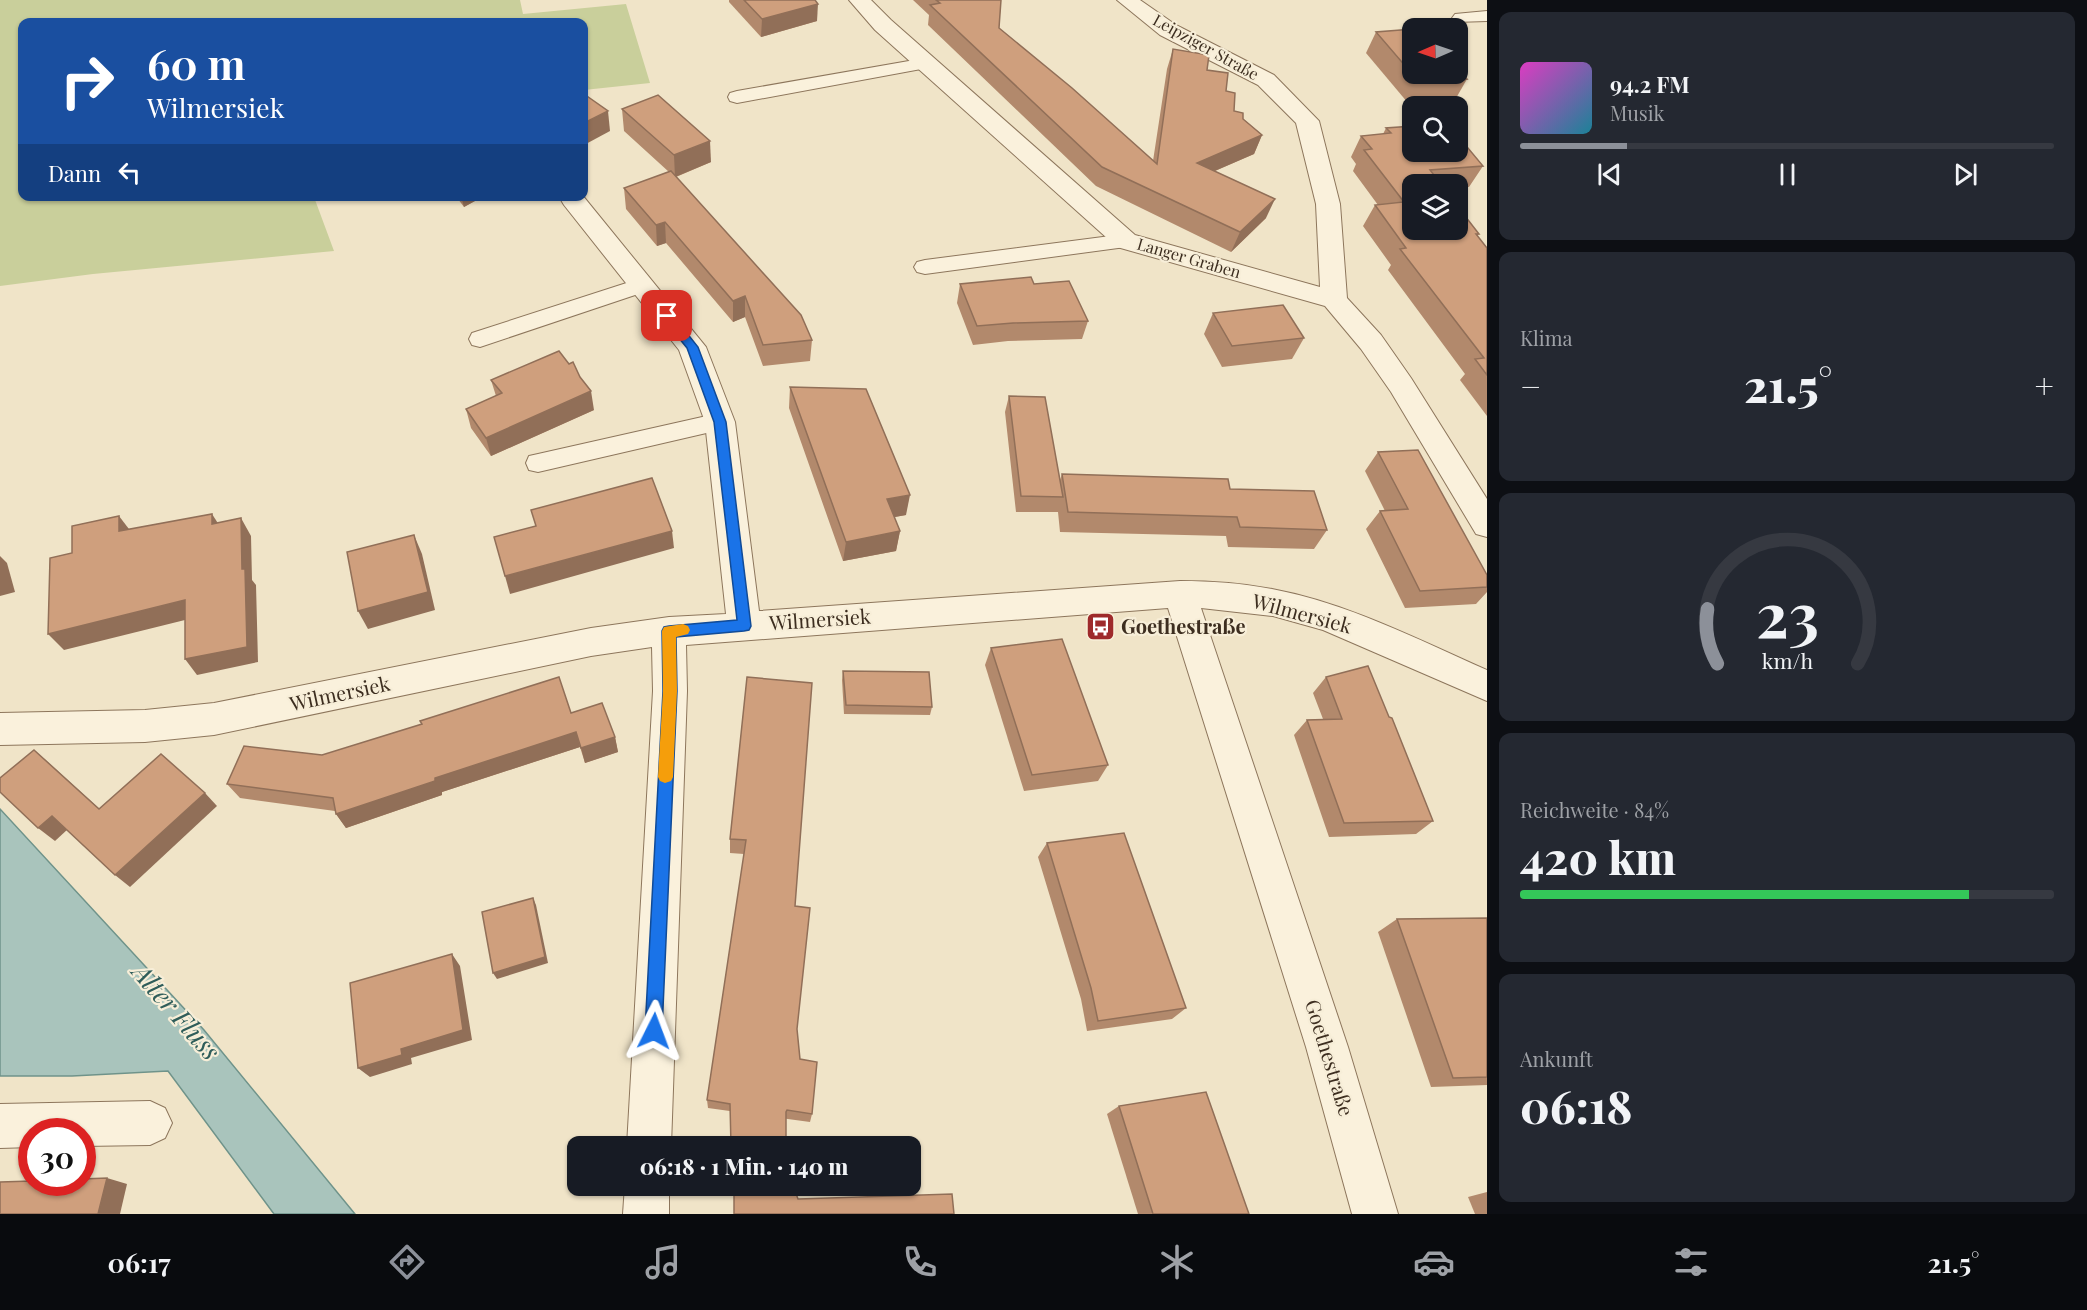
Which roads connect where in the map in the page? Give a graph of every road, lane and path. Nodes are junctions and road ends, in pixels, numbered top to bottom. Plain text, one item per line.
1 (859, 0) edge
2 (1127, 0) edge
3 (1487, 16) edge
4 (1461, 18) dead end
5 (926, 63) junction
6 (736, 97) dead end
7 (574, 201) edge
8 (1126, 241) junction
9 (925, 267) dead end
10 (642, 285) junction
11 (1334, 300) junction
12 (480, 339) dead end
13 (720, 422) junction
14 (538, 463) dead end
15 (1487, 525) edge
16 (1180, 594) junction
17 (744, 626) junction
18 (669, 631) junction
19 (1487, 686) edge
20 (0, 729) edge
21 (150, 1123) dead end
22 (0, 1126) edge
23 (649, 1136) edge
24 (647, 1196) edge
25 (646, 1214) edge
26 (1375, 1214) edge

1 - 5 street, Langer Graben
2 - 11 street, Leipziger Straße
3 - 4 lane
5 - 6 lane
5 - 8 street, Langer Graben
7 - 10 street
8 - 9 lane
8 - 11 street, Langer Graben
10 - 12 lane
10 - 13 street
11 - 15 street
13 - 14 lane
13 - 17 street
16 - 17 street, Wilmersiek
16 - 19 street, Wilmersiek
16 - 26 street, Goethestraße
17 - 18 street, Wilmersiek
18 - 20 street, Wilmersiek
18 - 23 street
21 - 22 street
24 - 25 street

